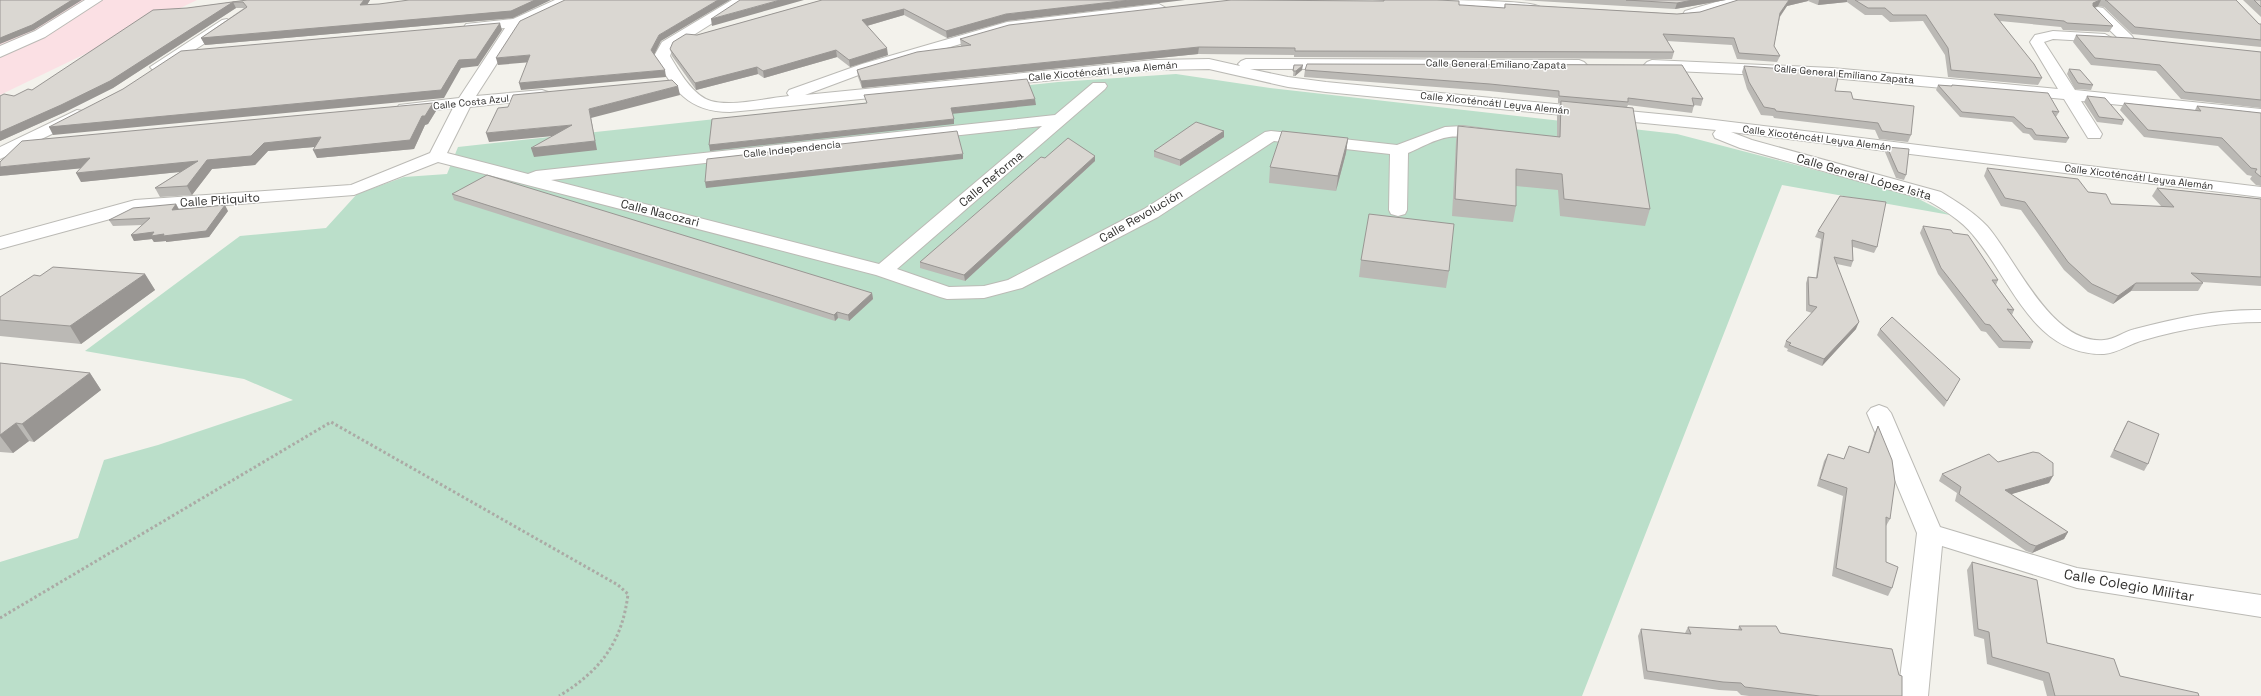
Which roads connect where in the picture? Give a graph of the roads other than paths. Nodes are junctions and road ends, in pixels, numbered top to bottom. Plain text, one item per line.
1 (95, 0) edge
2 (566, 0) edge
3 (742, 0) edge
4 (1429, 0) edge
5 (1738, 0) edge
6 (1177, 6) edge
7 (1546, 8) edge
8 (2098, 11) edge
9 (241, 13) edge
10 (1675, 15) edge
11 (516, 23) junction
12 (453, 29) edge
13 (719, 30) edge
14 (2127, 39) junction
15 (2143, 41) edge
16 (667, 45) junction
17 (211, 51) edge
18 (0, 52) edge
19 (180, 53) junction
20 (1209, 64) junction
21 (1597, 65) edge
22 (1637, 65) edge
23 (147, 75) edge
24 (1099, 86) dead end
25 (556, 94) edge
26 (2070, 94) junction
27 (464, 103) junction
28 (764, 104) junction
29 (92, 107) edge
30 (386, 110) edge
31 (2261, 114) edge
32 (1062, 119) junction
33 (1690, 122) junction
34 (2094, 134) dead end
35 (1500, 135) edge
36 (63, 140) edge
37 (24, 144) junction
38 (1399, 150) junction
39 (0, 154) edge
40 (437, 156) junction
41 (523, 178) junction
42 (2261, 192) edge
43 (1398, 210) dead end
44 (0, 243) edge
45 (883, 271) junction
46 (2261, 316) edge
47 (1878, 413) dead end
48 (1930, 533) junction
49 (2261, 606) edge
50 (1913, 696) edge

1 - 18 street
2 - 11 street
3 - 16 street
4 - 7 street
5 - 10 street
6 - 28 street
8 - 14 street
9 - 19 street
11 - 12 street
11 - 27 street
13 - 16 street
14 - 15 street
14 - 26 street
16 - 28 street, Calle Xicoténcátl Leyva Alemán
17 - 19 street
19 - 23 street
20 - 21 street, Calle General Emiliano Zapata
20 - 28 street, Calle Xicoténcátl Leyva Alemán
20 - 33 street, Calle Xicoténcátl Leyva Alemán
22 - 26 street, Calle General Emiliano Zapata
24 - 32 street, Calle Reforma
25 - 27 street, Calle Costa Azul
26 - 31 street, Calle General Emiliano Zapata
26 - 34 street
27 - 30 street, Calle Costa Azul
27 - 40 street
29 - 37 street
32 - 41 street, Calle Independencia
32 - 45 street, Calle Reforma
33 - 42 street, Calle Xicoténcátl Leyva Alemán
33 - 46 street, Calle General López Isita
35 - 38 street, Calle Revolución
36 - 37 street
37 - 39 street
38 - 43 street
38 - 45 street, Calle Revolución
40 - 41 street, Calle Nacozari
40 - 44 street, Calle Pitiquito
41 - 45 street, Calle Nacozari
47 - 48 street
48 - 49 street, Calle Colegio Militar
48 - 50 street

